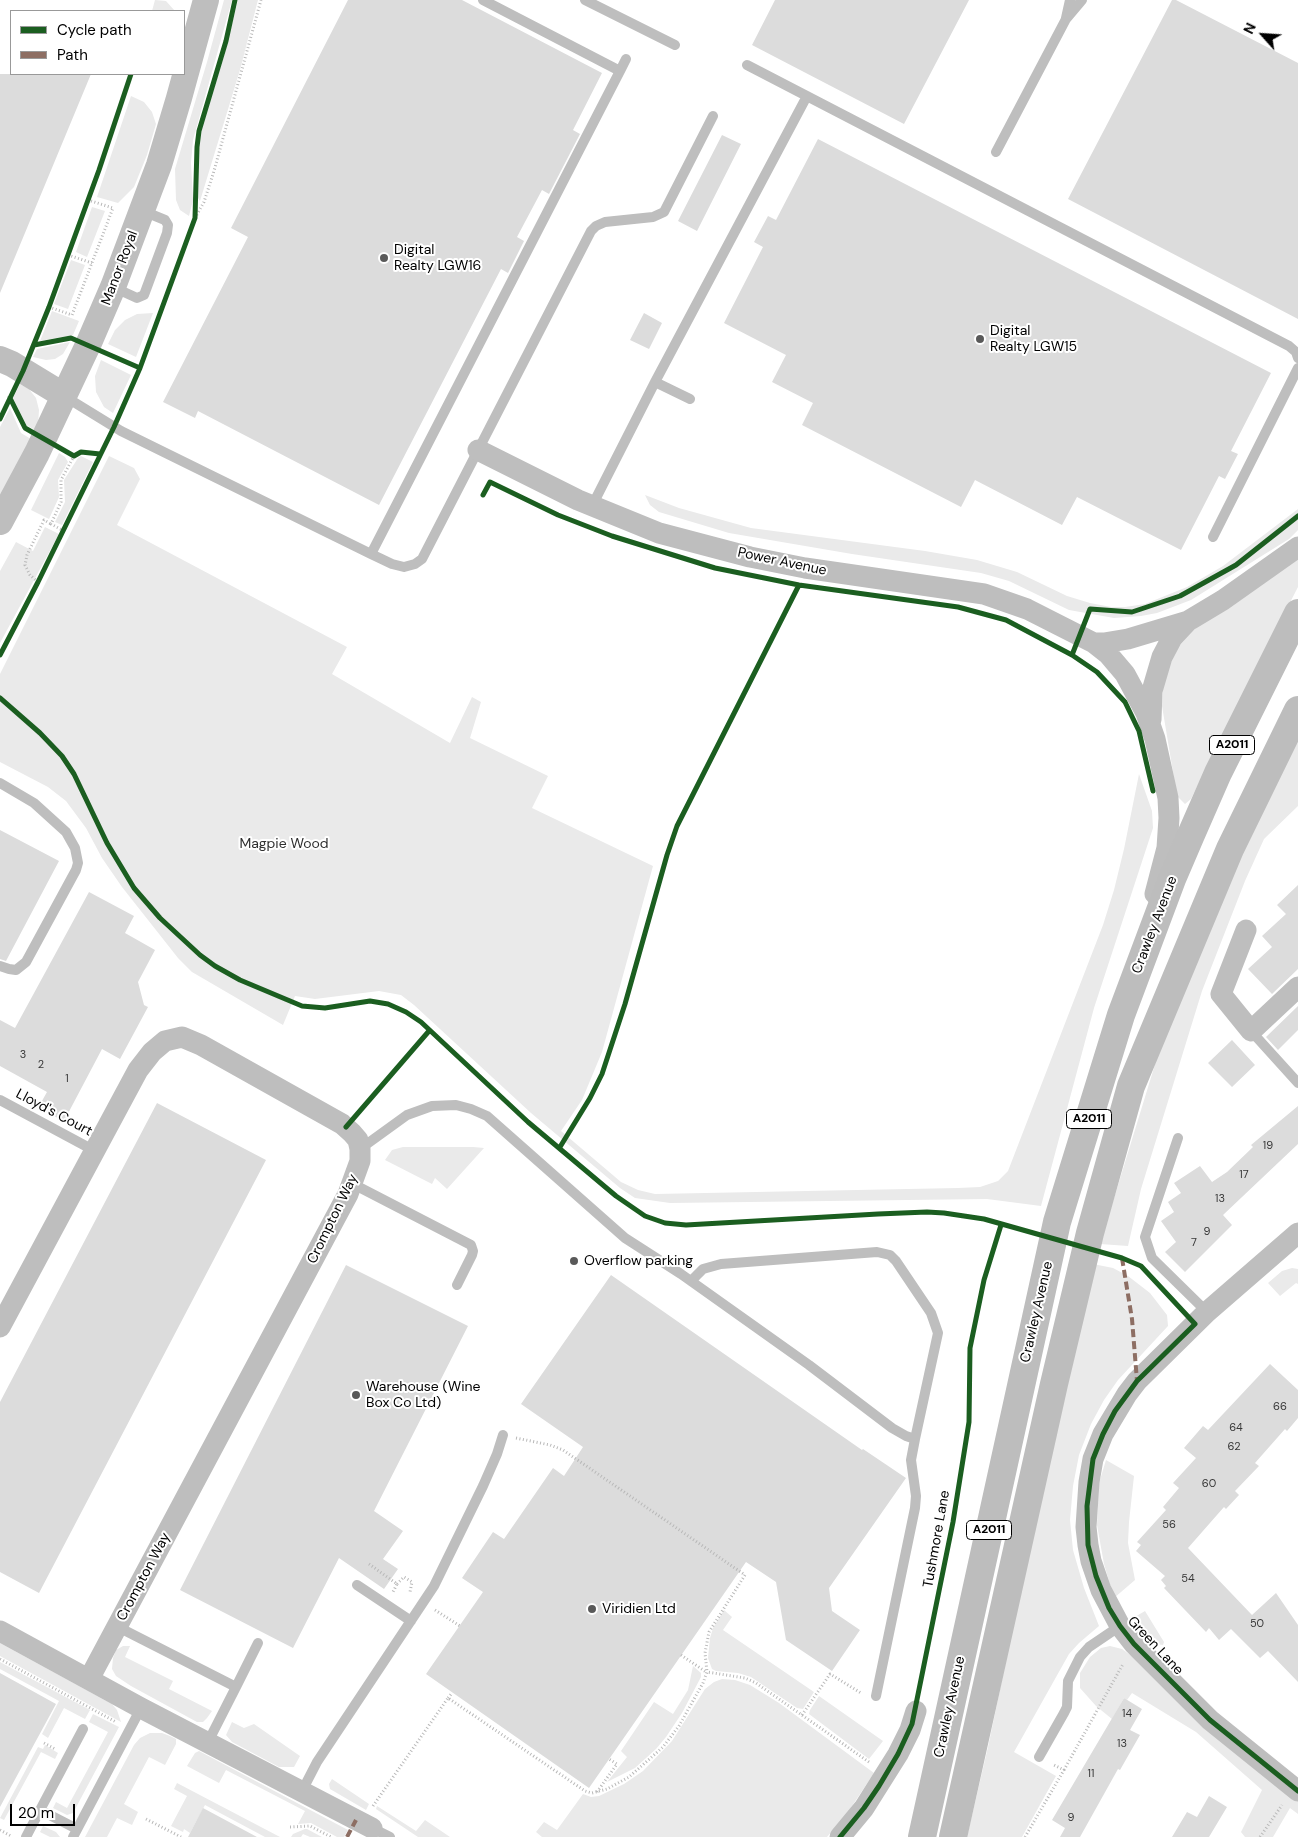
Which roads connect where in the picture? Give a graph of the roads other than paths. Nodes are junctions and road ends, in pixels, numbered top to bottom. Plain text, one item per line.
1 (206, 0) edge
2 (483, 0) edge
3 (585, 0) edge
4 (1070, 0) edge
5 (1082, 0) edge
6 (1066, 19) junction
7 (675, 45) dead end
8 (626, 60) dead end
9 (747, 65) dead end
10 (620, 71) junction
11 (807, 96) junction
12 (713, 116) dead end
13 (996, 152) dead end
14 (1298, 358) edge
15 (0, 359) edge
16 (1298, 368) edge
17 (655, 382) junction
18 (63, 395) junction
19 (690, 399) dead end
20 (478, 450) junction
21 (592, 506) junction
22 (0, 522) edge
23 (1213, 538) dead end
24 (1298, 547) edge
25 (371, 554) junction
26 (1298, 613) edge
27 (1188, 621) junction
28 (1094, 643) junction
29 (1298, 710) edge
30 (1151, 725) junction
31 (0, 783) edge
32 (1246, 930) dead end
33 (0, 966) edge
34 (1298, 986) edge
35 (1121, 1016) junction
36 (1251, 1031) junction
37 (1298, 1083) edge
38 (0, 1100) edge
39 (1178, 1138) dead end
40 (360, 1149) junction
41 (95, 1151) junction
42 (352, 1184) junction
43 (1297, 1235) edge
44 (691, 1281) junction
45 (457, 1285) dead end
46 (1207, 1312) junction
47 (0, 1327) edge
48 (503, 1436) road end
49 (915, 1439) junction
50 (358, 1585) dead end
51 (411, 1621) junction
52 (1120, 1626) junction
53 (118, 1627) junction
54 (0, 1631) edge
55 (258, 1643) dead end
56 (90, 1679) junction
57 (236, 1687) junction
58 (876, 1696) road end
59 (141, 1708) junction
60 (916, 1711) dead end
61 (83, 1729) dead end
62 (208, 1742) junction
63 (1039, 1757) road end
64 (1296, 1789) edge
65 (301, 1792) junction
66 (40, 1810) junction
67 (375, 1829) edge
68 (75, 1833) edge
69 (26, 1837) edge
70 (840, 1837) edge
71 (922, 1837) edge
72 (953, 1837) edge

1 - 18 street, Manor Royal
2 - 10 lane
3 - 7 lane
4 - 6 lane
5 - 6 lane
6 - 13 lane
8 - 10 lane
9 - 11 lane
10 - 25 lane
11 - 14 lane
11 - 17 lane
12 - 20 lane
15 - 18 street
16 - 23 lane
17 - 19 lane
17 - 21 lane
18 - 22 street, Manor Royal
18 - 25 lane
20 - 21 street, Power Avenue
20 - 25 lane
21 - 28 street, Power Avenue
24 - 27 street
26 - 35 main road, Crawley Avenue / A2011
27 - 28 street
27 - 30 street
28 - 30 street, Power Avenue
29 - 72 main road, A2011
30 - 35 street
31 - 33 lane
32 - 36 street
34 - 36 street
35 - 71 main road, Crawley Avenue / A2011
36 - 37 lane
38 - 41 lane, Lloyd's Court
39 - 46 lane
40 - 41 street
40 - 42 street, Crompton Way
40 - 44 lane
41 - 47 street
42 - 45 lane
42 - 53 street, Crompton Way
43 - 46 street, Green Lane
44 - 49 lane
44 - 49 lane
46 - 52 street, Green Lane
48 - 51 lane
49 - 58 lane
50 - 51 lane
51 - 65 lane
52 - 63 lane
52 - 64 street, Green Lane
53 - 56 street, Crompton Way
53 - 57 lane
54 - 56 street
55 - 57 lane
56 - 59 street
57 - 62 lane
59 - 62 street
59 - 68 lane
60 - 70 street
61 - 66 lane
62 - 65 street
65 - 67 street
66 - 68 lane
66 - 69 lane

